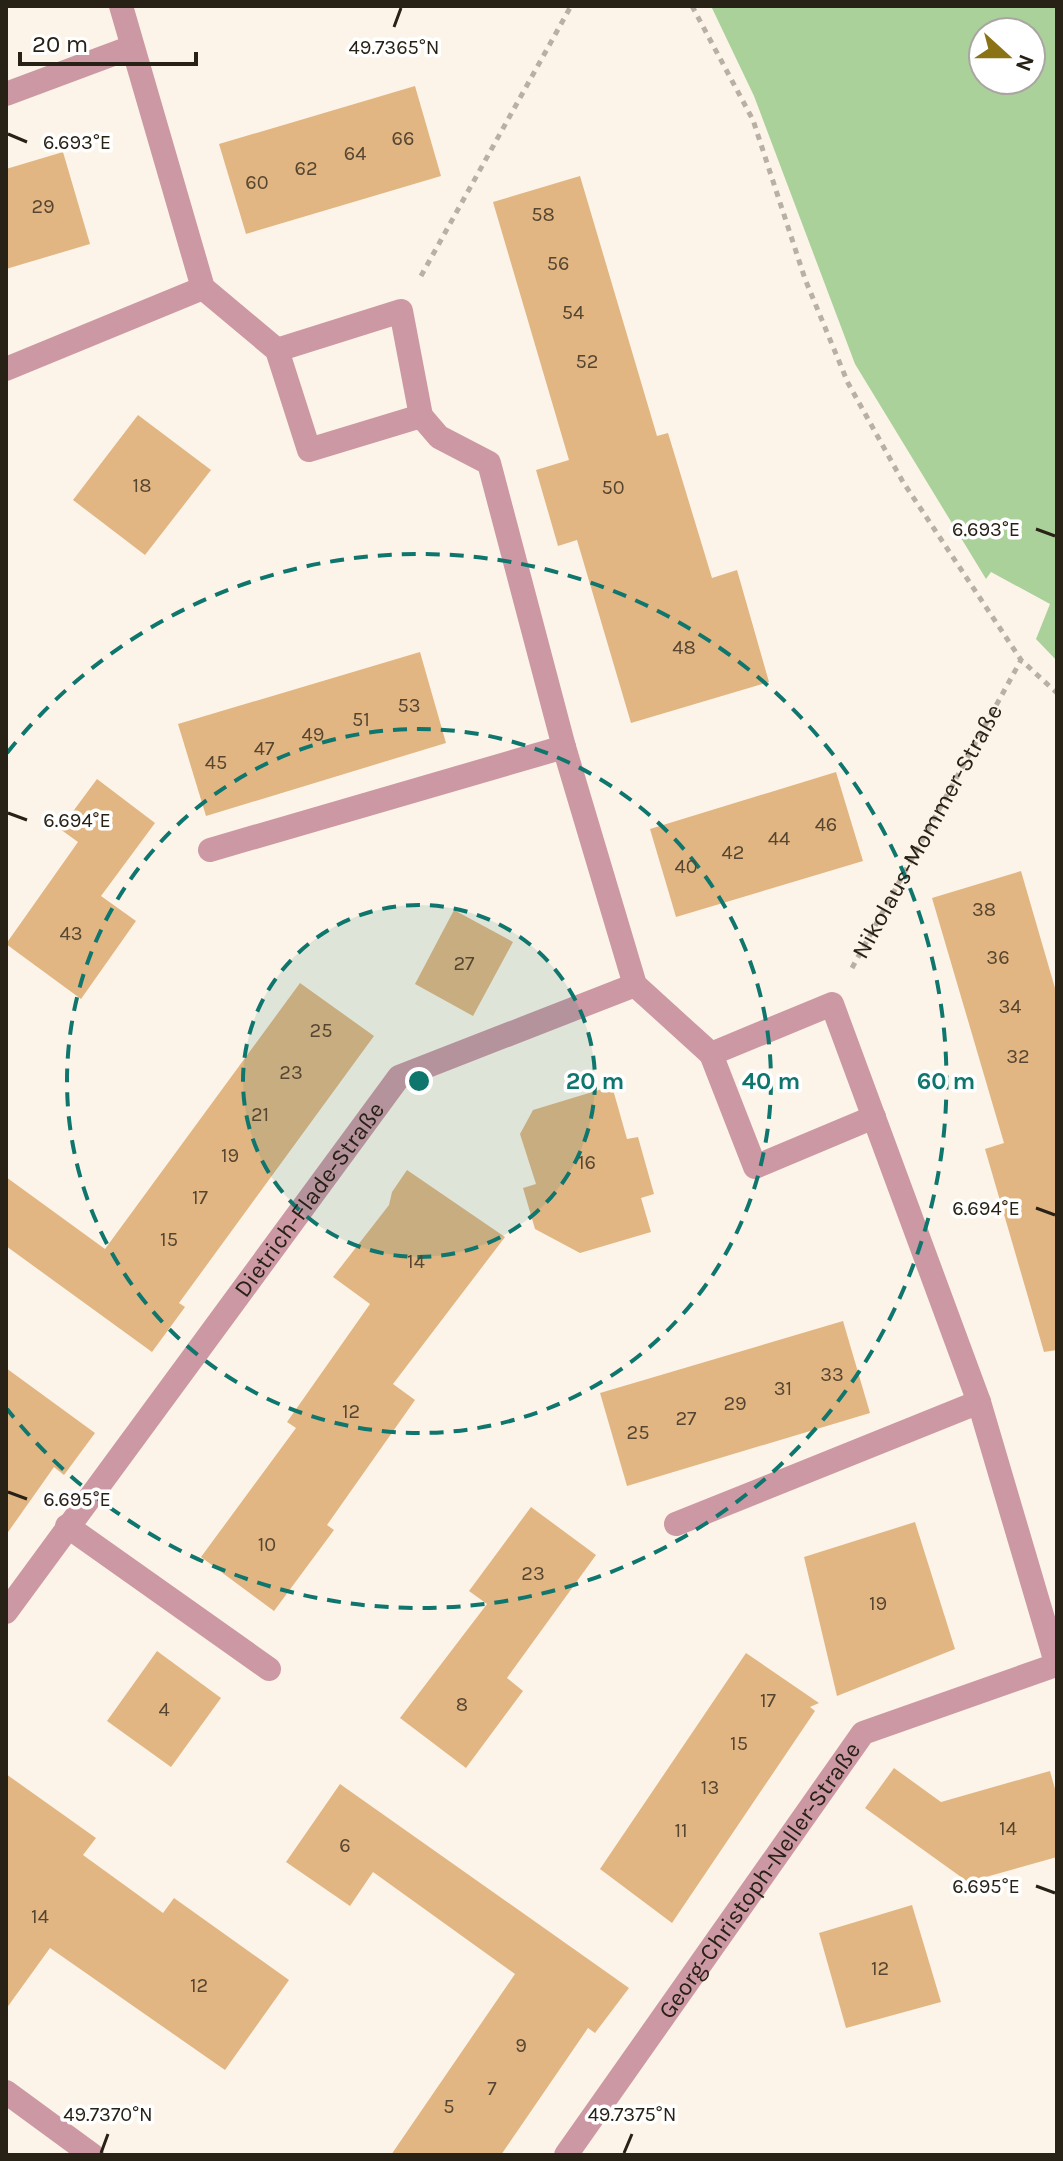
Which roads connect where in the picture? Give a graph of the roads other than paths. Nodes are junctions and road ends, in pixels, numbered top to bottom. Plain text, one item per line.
1 (121, 6) edge
2 (132, 47) junction
3 (6, 94) edge
4 (203, 288) junction
5 (277, 350) junction
6 (6, 369) edge
7 (421, 416) junction
8 (564, 747) junction
9 (210, 850) dead end
10 (635, 985) junction
11 (711, 1054) junction
12 (874, 1117) junction
13 (979, 1402) junction
14 (676, 1524) dead end
15 (67, 1526) junction
16 (6, 1612) edge
17 (1056, 1665) edge
18 (269, 1669) dead end
19 (6, 2092) edge
20 (92, 2155) edge
21 (566, 2155) edge

1 - 2 street
2 - 3 street
2 - 4 street
4 - 5 street
4 - 6 street
5 - 7 street
5 - 7 street
7 - 8 street
8 - 9 street
8 - 10 street
10 - 11 street
10 - 15 street, Dietrich-Flade-Straße
11 - 12 street
11 - 12 street
12 - 13 street
13 - 14 street
13 - 17 street
15 - 16 street, Dietrich-Flade-Straße
15 - 18 street
17 - 21 street, Georg-Christoph-Neller-Straße
19 - 20 street

